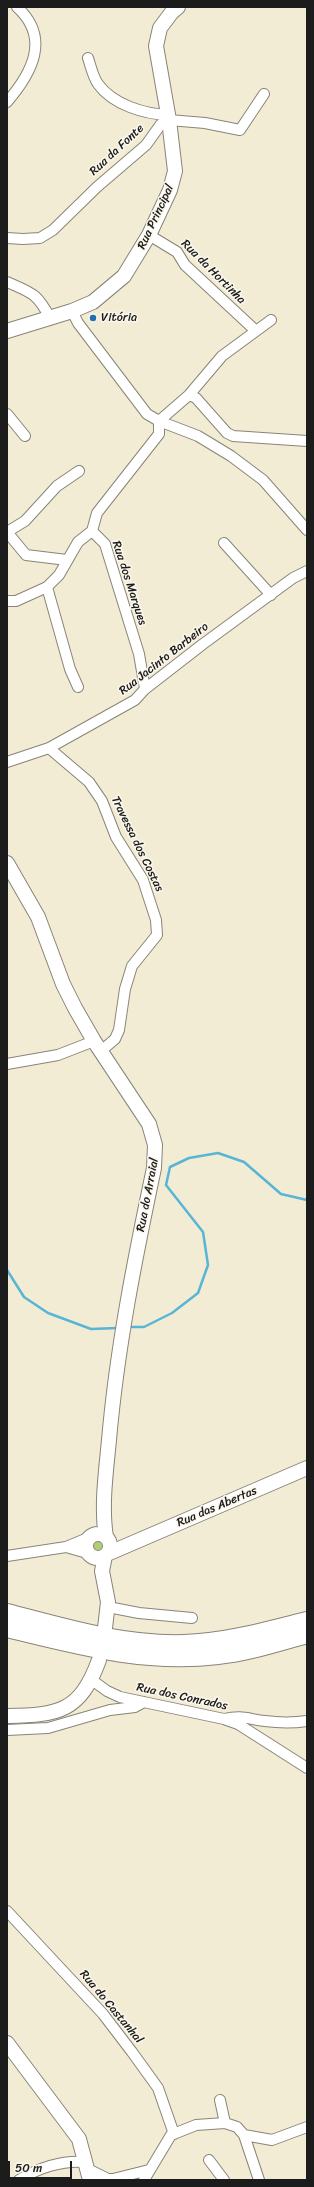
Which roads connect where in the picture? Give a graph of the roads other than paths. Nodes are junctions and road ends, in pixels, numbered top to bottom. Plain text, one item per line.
1 (17, 7) edge
2 (178, 7) edge
3 (88, 58) dead end
4 (264, 94) dead end
5 (7, 102) edge
6 (169, 117) junction
7 (149, 235) junction
8 (7, 238) edge
9 (7, 282) edge
10 (72, 312) junction
11 (50, 318) junction
12 (271, 320) dead end
13 (7, 331) edge
14 (256, 331) junction
15 (189, 395) junction
16 (7, 414) edge
17 (159, 421) junction
18 (26, 436) dead end
19 (307, 441) edge
20 (79, 471) dead end
21 (307, 530) edge
22 (92, 531) junction
23 (7, 532) edge
24 (224, 543) dead end
25 (67, 560) junction
26 (307, 571) edge
27 (47, 588) junction
28 (271, 595) junction
29 (7, 601) edge
30 (78, 687) dead end
31 (145, 689) junction
32 (50, 748) junction
33 (7, 762) edge
34 (7, 863) edge
35 (97, 1046) junction
36 (7, 1064) edge
37 (307, 1468) edge
38 (103, 1516) junction
39 (89, 1537) junction
40 (66, 1547) junction
41 (102, 1550) junction
42 (7, 1556) edge
43 (108, 1607) junction
44 (7, 1613) edge
45 (192, 1618) dead end
46 (307, 1621) edge
47 (7, 1628) edge
48 (105, 1628) dead end
49 (307, 1634) edge
50 (99, 1660) dead end
51 (92, 1680) junction
52 (144, 1702) junction
53 (7, 1716) edge
54 (224, 1719) junction
55 (307, 1721) edge
56 (7, 1730) edge
57 (307, 1768) edge
58 (7, 1911) edge
59 (7, 2044) edge
60 (220, 2100) dead end
61 (225, 2123) junction
62 (307, 2127) edge
63 (174, 2134) junction
64 (244, 2135) junction
65 (209, 2160) dead end
66 (87, 2170) edge
67 (149, 2170) junction
68 (19, 2180) edge
69 (144, 2180) edge
70 (224, 2180) edge
71 (259, 2180) edge

1 - 5 street
2 - 6 street, Rua Principal
3 - 6 street
4 - 6 street
6 - 7 street, Rua Principal
6 - 8 street, Rua da Fonte
7 - 10 street, Rua Principal
7 - 14 street, Rua da Hortinha
9 - 11 street
10 - 11 street, Rua Principal
10 - 17 street
11 - 13 street, Rua Principal
12 - 14 street
14 - 15 street
15 - 17 street
15 - 19 street
16 - 18 street
17 - 21 street
17 - 22 street
20 - 23 street
22 - 25 street
22 - 31 street, Rua dos Marques
23 - 25 street
24 - 28 street
25 - 27 street
26 - 28 street, Rua Jacinto Barbeiro
27 - 29 street
27 - 30 street
28 - 31 street, Rua Jacinto Barbeiro
31 - 32 street, Rua Jacinto Barbeiro
32 - 33 street, Rua Jacinto Barbeiro
32 - 35 street, Travessa dos Costas
34 - 35 street, Rua do Arraial
35 - 36 street
35 - 38 street, Rua do Arraial
37 - 41 street, Rua das Abertas
38 - 39 street, Rua do Arraial
38 - 41 street, Rua do Arraial
39 - 40 street
39 - 41 street, Rua das Abertas
40 - 41 street
40 - 42 street
41 - 43 street, Rua do Arraial
43 - 45 street
43 - 48 street
44 - 46 highway
47 - 49 highway
50 - 51 street
51 - 52 street, Rua dos Conrados
51 - 53 street
52 - 54 street, Rua dos Conrados
52 - 56 street
54 - 55 street
54 - 57 street, Rua dos Conrados
58 - 63 street, Rua do Castanhal
59 - 66 street
60 - 61 street
61 - 63 street
61 - 64 street
62 - 64 street
63 - 67 street
64 - 71 street
65 - 70 street
66 - 67 street
66 - 68 street
67 - 69 street

